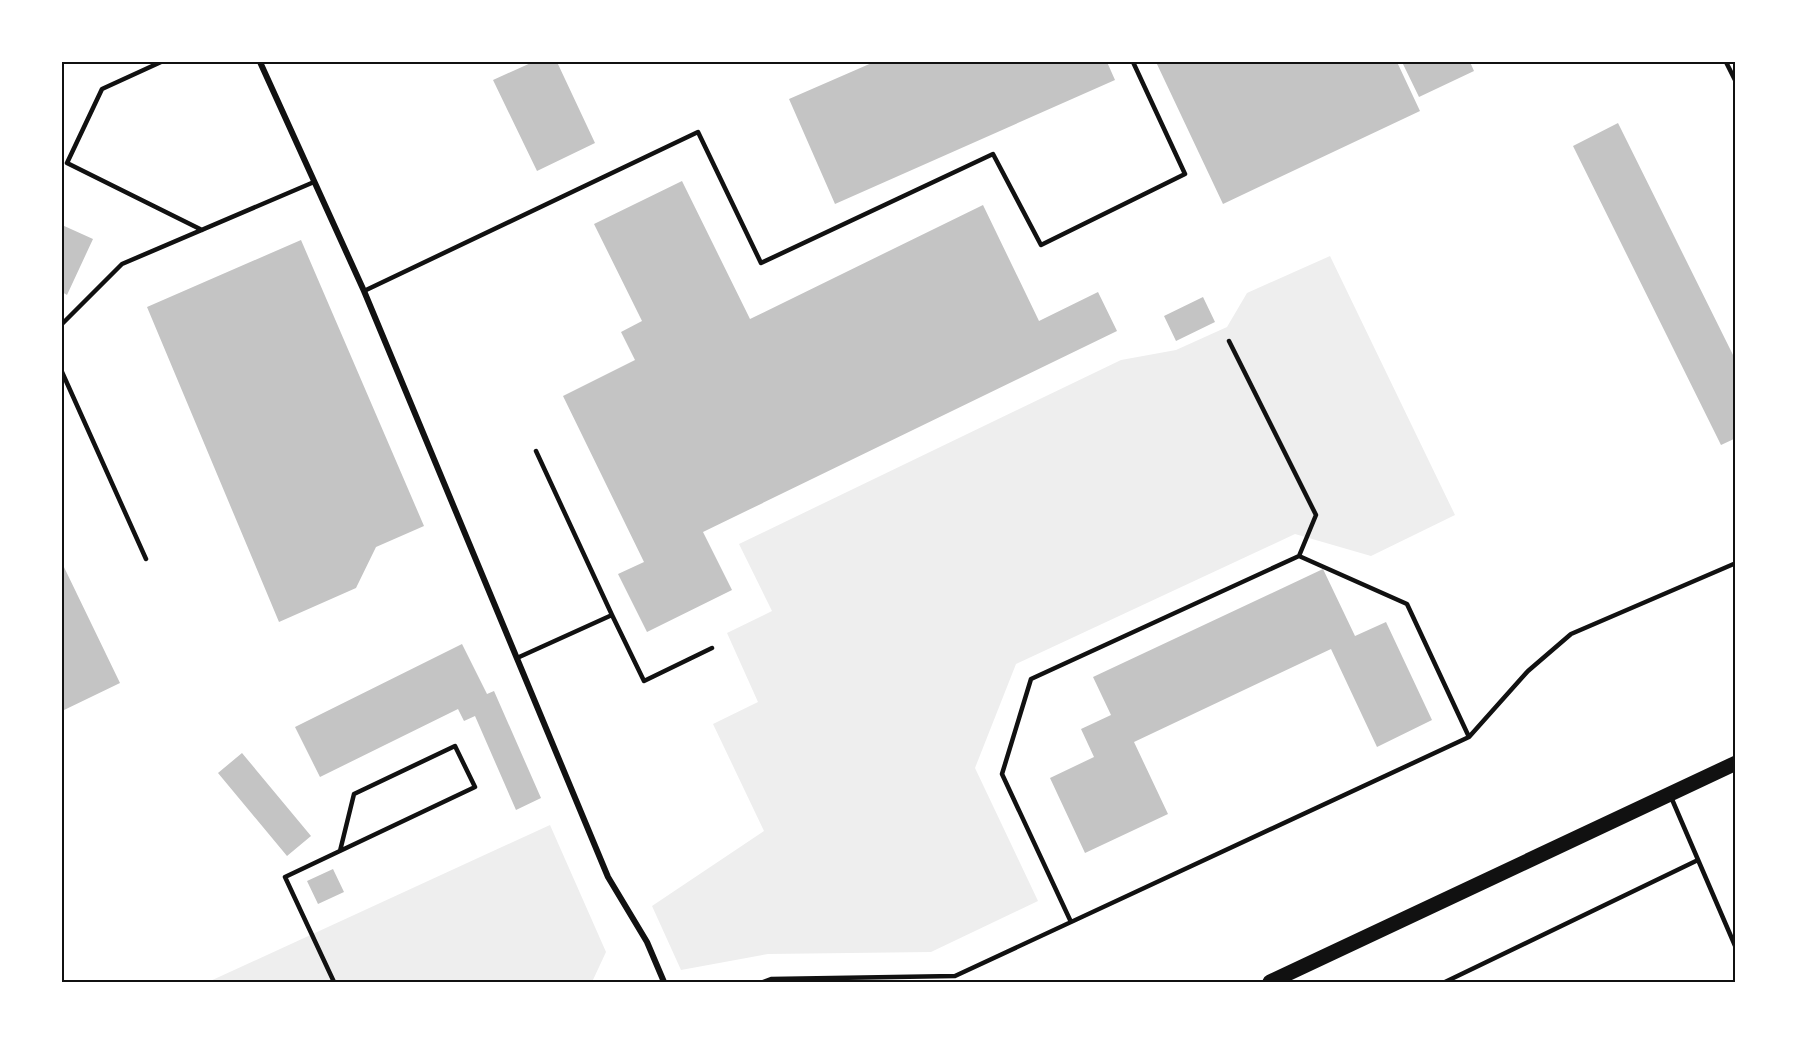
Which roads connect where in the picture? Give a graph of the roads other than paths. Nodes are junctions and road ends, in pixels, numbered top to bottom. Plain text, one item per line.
1 (161, 62) edge
2 (260, 62) edge
3 (1133, 62) edge
4 (1726, 62) edge
5 (1736, 82) edge
6 (314, 182) junction
7 (202, 230) junction
8 (364, 291) junction
9 (62, 324) edge
10 (1229, 341) dead end
11 (62, 372) edge
12 (537, 451) dead end
13 (1299, 556) junction
14 (146, 560) dead end
15 (1736, 563) edge
16 (612, 615) junction
17 (712, 648) dead end
18 (517, 658) junction
19 (1468, 737) junction
20 (1736, 763) edge
21 (1670, 794) junction
22 (340, 851) junction
23 (1698, 860) junction
24 (1071, 921) junction
25 (1736, 948) edge
26 (334, 982) edge
27 (664, 982) edge
28 (763, 982) edge
29 (1270, 982) edge
30 (1445, 982) edge

1 - 7 lane
2 - 6 street
3 - 8 lane
4 - 5 lane
6 - 7 lane
6 - 8 street
7 - 9 lane
8 - 18 street
10 - 13 lane
11 - 14 lane
12 - 16 lane
13 - 19 lane
13 - 24 lane
15 - 19 lane
16 - 17 lane
16 - 18 lane
18 - 27 street
19 - 24 lane
20 - 21 main road
21 - 23 lane
21 - 29 main road
22 - 22 lane
22 - 26 lane
23 - 25 lane
23 - 30 lane
24 - 28 lane

